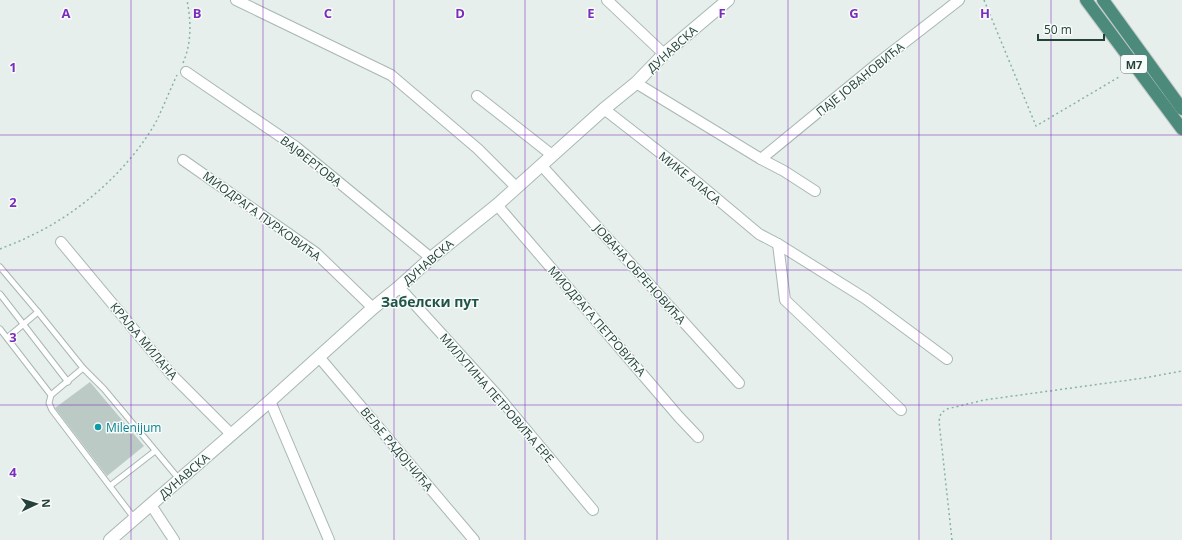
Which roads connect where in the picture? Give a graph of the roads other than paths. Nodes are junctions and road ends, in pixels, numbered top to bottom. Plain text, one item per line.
1 (236, 0) edge
2 (607, 0) edge
3 (728, 0) edge
4 (959, 0) edge
5 (1086, 0) edge
6 (1103, 0) edge
7 (664, 54) junction
8 (181, 72) road end
9 (636, 83) junction
10 (477, 96) dead end
11 (604, 109) junction
12 (1182, 109) edge
13 (1182, 129) edge
14 (552, 155) junction
15 (761, 159) junction
16 (183, 160) dead end
17 (541, 165) junction
18 (516, 187) junction
19 (815, 191) dead end
20 (497, 205) junction
21 (61, 242) dead end
22 (778, 244) junction
23 (430, 258) junction
24 (0, 267) edge
25 (399, 287) junction
26 (0, 294) edge
27 (373, 308) junction
28 (38, 312) junction
29 (23, 325) junction
30 (0, 329) edge
31 (7, 338) junction
32 (319, 358) junction
33 (947, 359) dead end
34 (83, 368) junction
35 (68, 382) junction
36 (739, 383) dead end
37 (51, 395) junction
38 (270, 401) junction
39 (901, 410) dead end
40 (232, 434) junction
41 (698, 437) dead end
42 (155, 451) junction
43 (179, 480) junction
44 (110, 486) junction
45 (151, 505) junction
46 (594, 510) dead end
47 (135, 519) junction
48 (110, 540) edge
49 (174, 540) edge
50 (329, 540) edge
51 (474, 540) edge

1 - 18 street
2 - 7 street
3 - 7 street, ДУНАВСКА
4 - 15 street, ПАЈЕ ЈОВАНОВИЋА
5 - 13 highway, M7
6 - 12 highway, M7
7 - 9 street, ДУНАВСКА
8 - 23 street, ВАЈФЕРТОВА
9 - 11 street, ДУНАВСКА
9 - 15 street
10 - 14 street
11 - 14 street, ДУНАВСКА
11 - 22 street, МИКЕ АЛАСА
14 - 17 street, ДУНАВСКА
15 - 19 street
16 - 27 street, МИОДРАГА ПУРКОВИЋА
17 - 18 street, ДУНАВСКА
17 - 36 street, ЈОВАНА ОБРЕНОВИЋА
18 - 20 street, ДУНАВСКА
20 - 23 street, ДУНАВСКА
20 - 41 street, МИОДРАГА ПЕТРОВИЋА
21 - 40 street, КРАЉА МИЛАНА
22 - 33 street, МИКЕ АЛАСА
22 - 39 street
23 - 25 street, ДУНАВСКА
24 - 28 lane
25 - 27 street, ДУНАВСКА
25 - 46 street, МИЛУТИНА ПЕТРОВИЋА ЕРЕ
26 - 29 lane
27 - 32 street, ДУНАВСКА
28 - 29 lane
28 - 34 lane
29 - 31 lane
29 - 35 lane
30 - 31 lane
31 - 37 lane
32 - 38 street, ДУНАВСКА
32 - 51 street, ВЕЉЕ РАДОЈЧИЋА
34 - 35 lane
34 - 42 lane
35 - 37 lane
37 - 44 lane
38 - 40 street, ДУНАВСКА
38 - 50 street
40 - 43 street, ДУНАВСКА
42 - 43 lane
42 - 44 lane
43 - 45 street, ДУНАВСКА
44 - 47 lane
45 - 47 street, ДУНАВСКА
45 - 49 street
47 - 48 street, ДУНАВСКА

